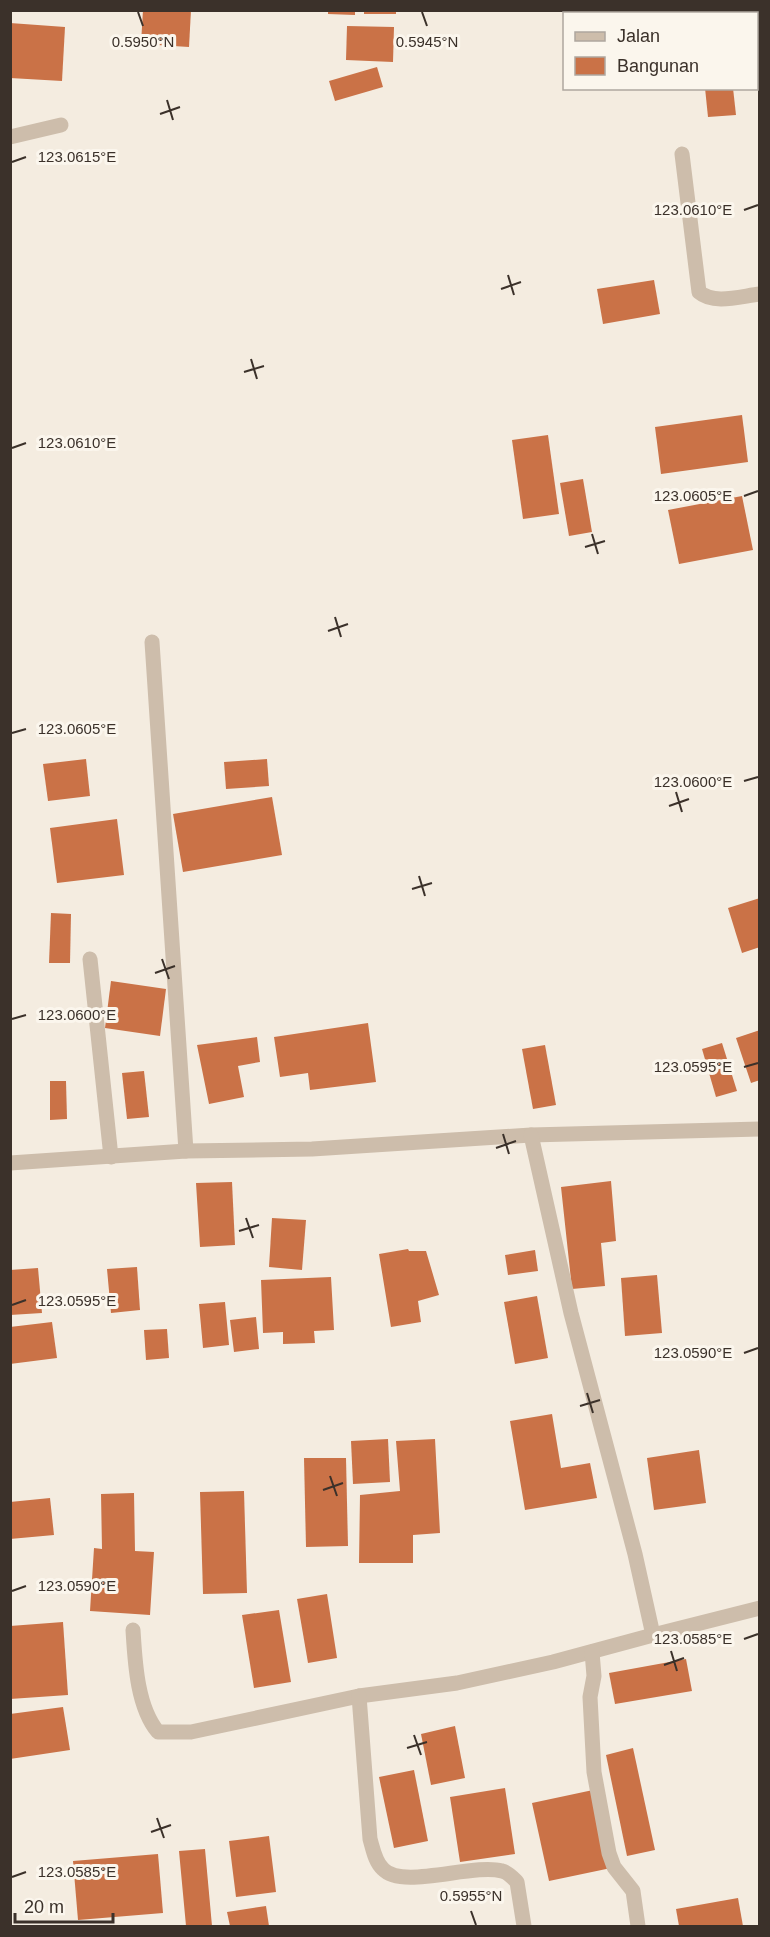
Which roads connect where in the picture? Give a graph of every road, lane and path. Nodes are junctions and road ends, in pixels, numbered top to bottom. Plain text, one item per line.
1 (62, 125) dead end
2 (10, 137) edge
3 (682, 154) dead end
4 (759, 294) edge
5 (152, 642) dead end
6 (90, 959) dead end
7 (759, 1129) edge
8 (531, 1135) junction
9 (186, 1151) junction
10 (111, 1157) junction
11 (10, 1163) edge
12 (759, 1608) edge
13 (132, 1630) dead end
14 (652, 1635) junction
15 (592, 1652) junction
16 (359, 1696) junction
17 (524, 1926) edge
18 (638, 1926) edge

1 - 2 street
3 - 4 street
5 - 9 street
6 - 10 street
7 - 8 street
8 - 9 street
8 - 14 street
9 - 10 street
10 - 11 street
12 - 14 street
13 - 16 street
14 - 15 street
15 - 16 street
15 - 18 street
16 - 17 street

